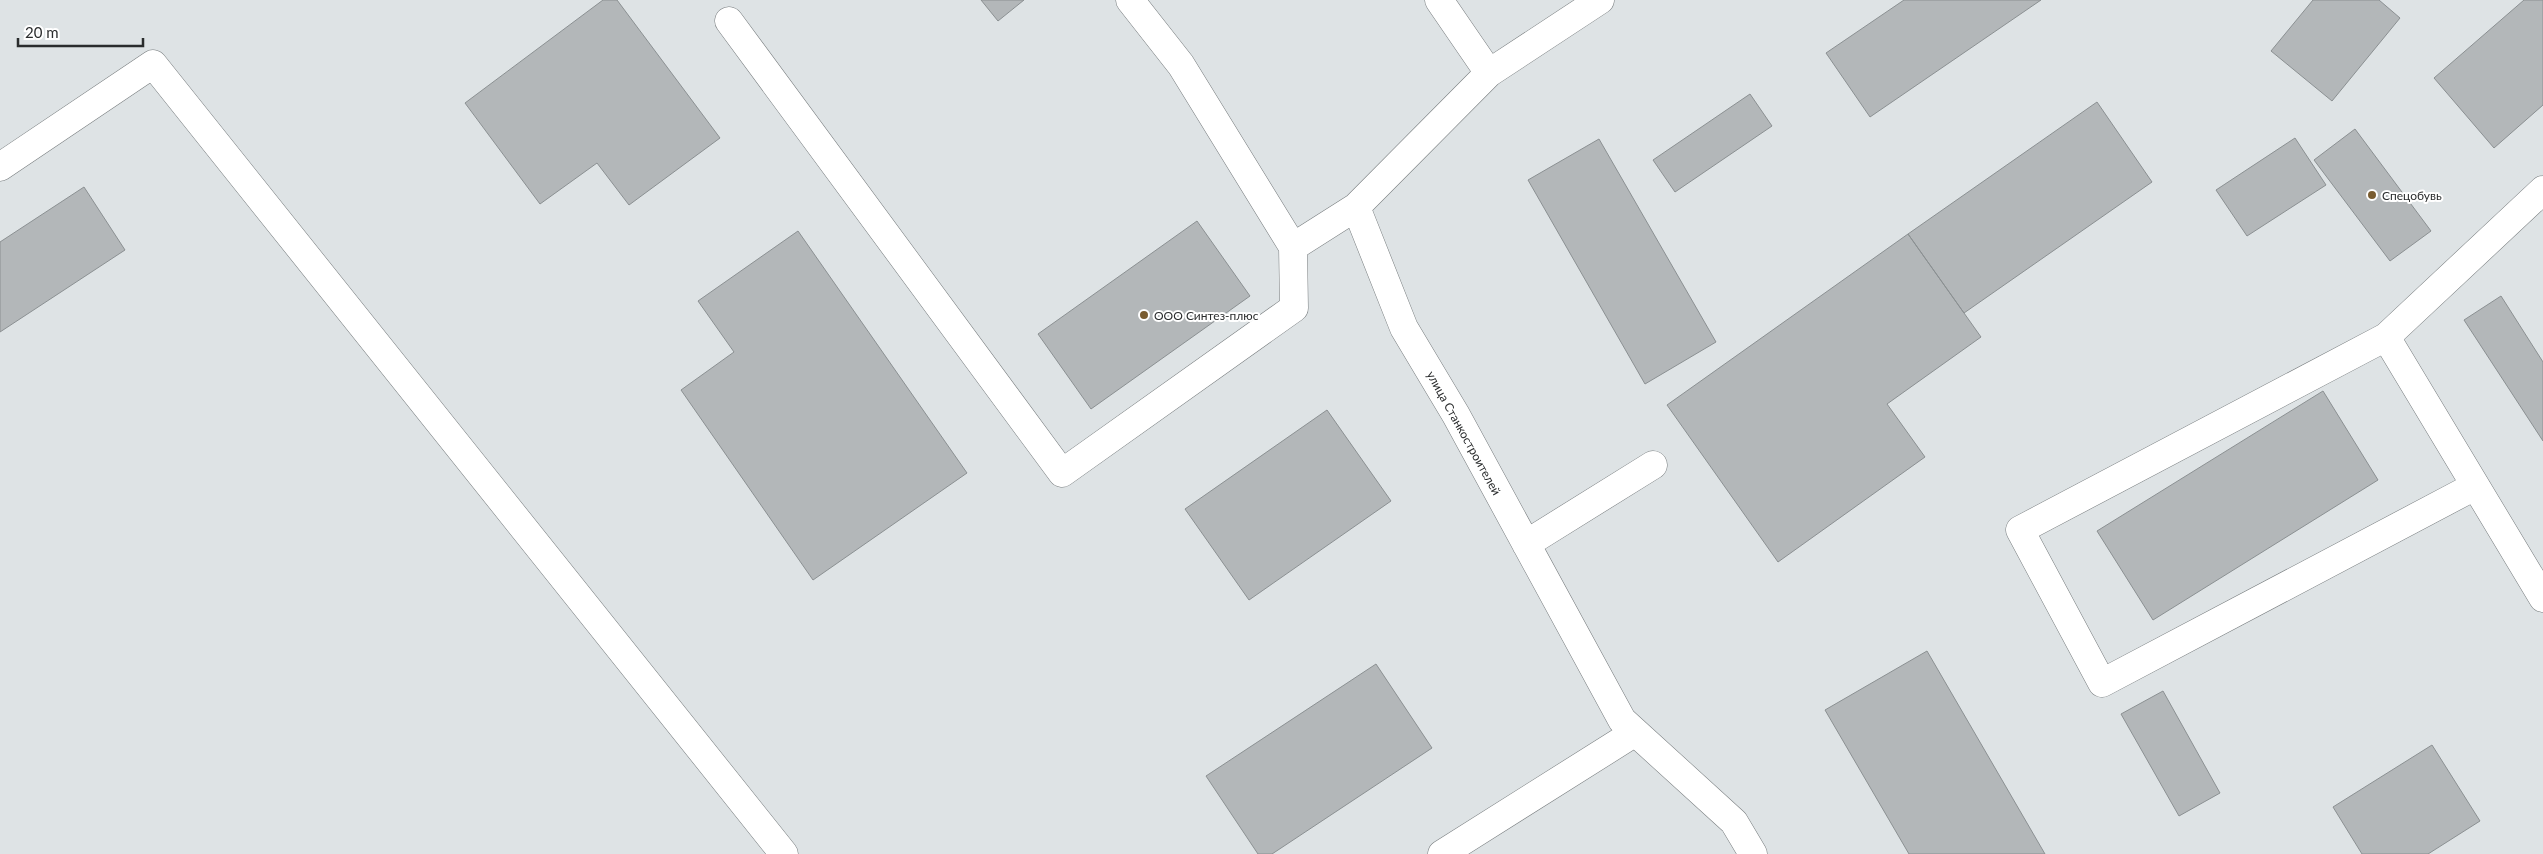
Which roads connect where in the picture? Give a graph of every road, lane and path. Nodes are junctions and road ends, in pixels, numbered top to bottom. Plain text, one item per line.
1 (1130, 0) edge
2 (1440, 0) edge
3 (1600, 0) edge
4 (729, 21) dead end
5 (1489, 73) junction
6 (0, 167) edge
7 (2543, 190) edge
8 (1356, 207) junction
9 (1293, 247) junction
10 (2386, 337) junction
11 (1653, 465) dead end
12 (2475, 486) junction
13 (1526, 544) junction
14 (2543, 598) edge
15 (1622, 720) junction
16 (784, 854) edge
17 (1442, 854) edge
18 (1753, 854) edge

1 - 9 lane
2 - 5 lane
3 - 5 lane
4 - 9 lane
5 - 8 lane
6 - 16 lane
7 - 10 lane
8 - 9 lane
8 - 13 lane, улица Станкостроителей
10 - 12 lane
10 - 12 lane
11 - 13 lane
12 - 14 lane
13 - 15 lane, улица Станкостроителей
15 - 17 lane, улица Станкостроителей
15 - 18 lane

